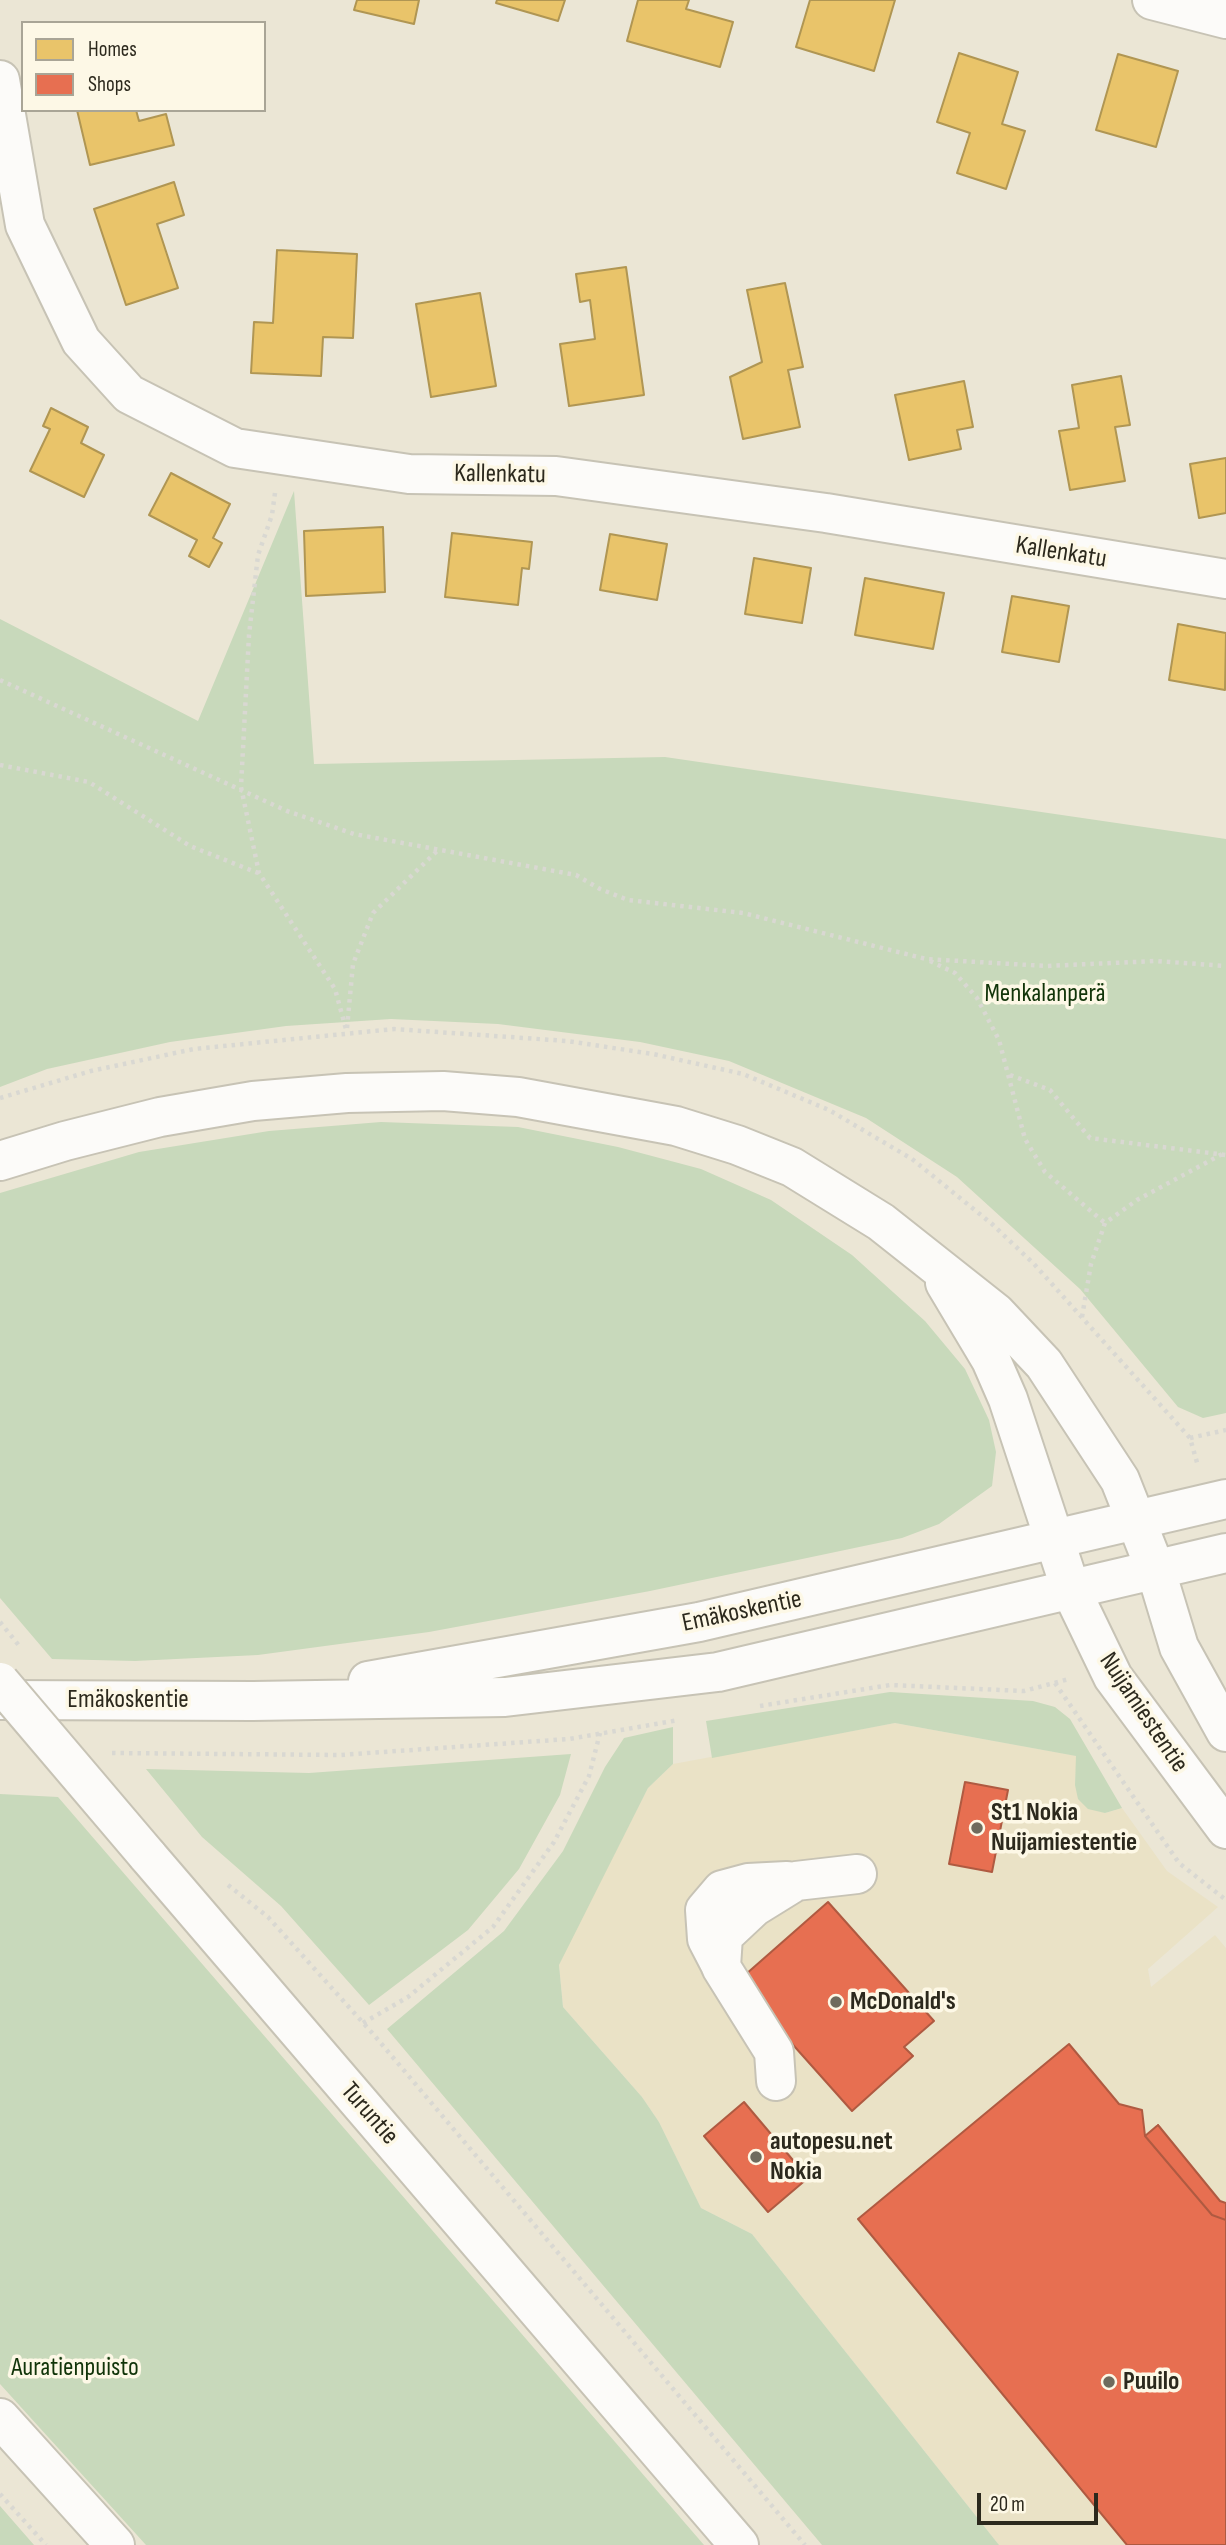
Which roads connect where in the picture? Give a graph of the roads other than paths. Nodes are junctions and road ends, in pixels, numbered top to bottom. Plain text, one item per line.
1 (1152, 0) edge
2 (1226, 19) edge
3 (0, 80) edge
4 (1226, 579) edge
5 (0, 1161) edge
6 (935, 1267) junction
7 (1226, 1499) edge
8 (1137, 1518) junction
9 (1053, 1542) junction
10 (1226, 1553) edge
11 (1156, 1570) junction
12 (1070, 1590) junction
13 (1, 1695) edge
14 (253, 1701) junction
15 (1226, 1732) edge
16 (1226, 1829) edge
17 (857, 1874) dead end
18 (776, 2081) dead end
19 (0, 2418) edge
20 (114, 2545) edge
21 (739, 2545) edge

1 - 2 main road
3 - 4 main road, Kallenkatu
5 - 6 main road
6 - 8 main road
6 - 9 main road, Nuijamiestentie
7 - 8 main road, Emäkoskentie
8 - 9 main road, Emäkoskentie
8 - 11 main road
9 - 12 main road, Nuijamiestentie
9 - 14 main road, Emäkoskentie
10 - 11 main road, Emäkoskentie
11 - 12 main road, Emäkoskentie
11 - 15 main road
12 - 14 main road, Emäkoskentie
12 - 16 main road, Nuijamiestentie
13 - 14 main road, Emäkoskentie
13 - 21 main road, Turuntie, bridge
17 - 18 main road
19 - 20 main road

